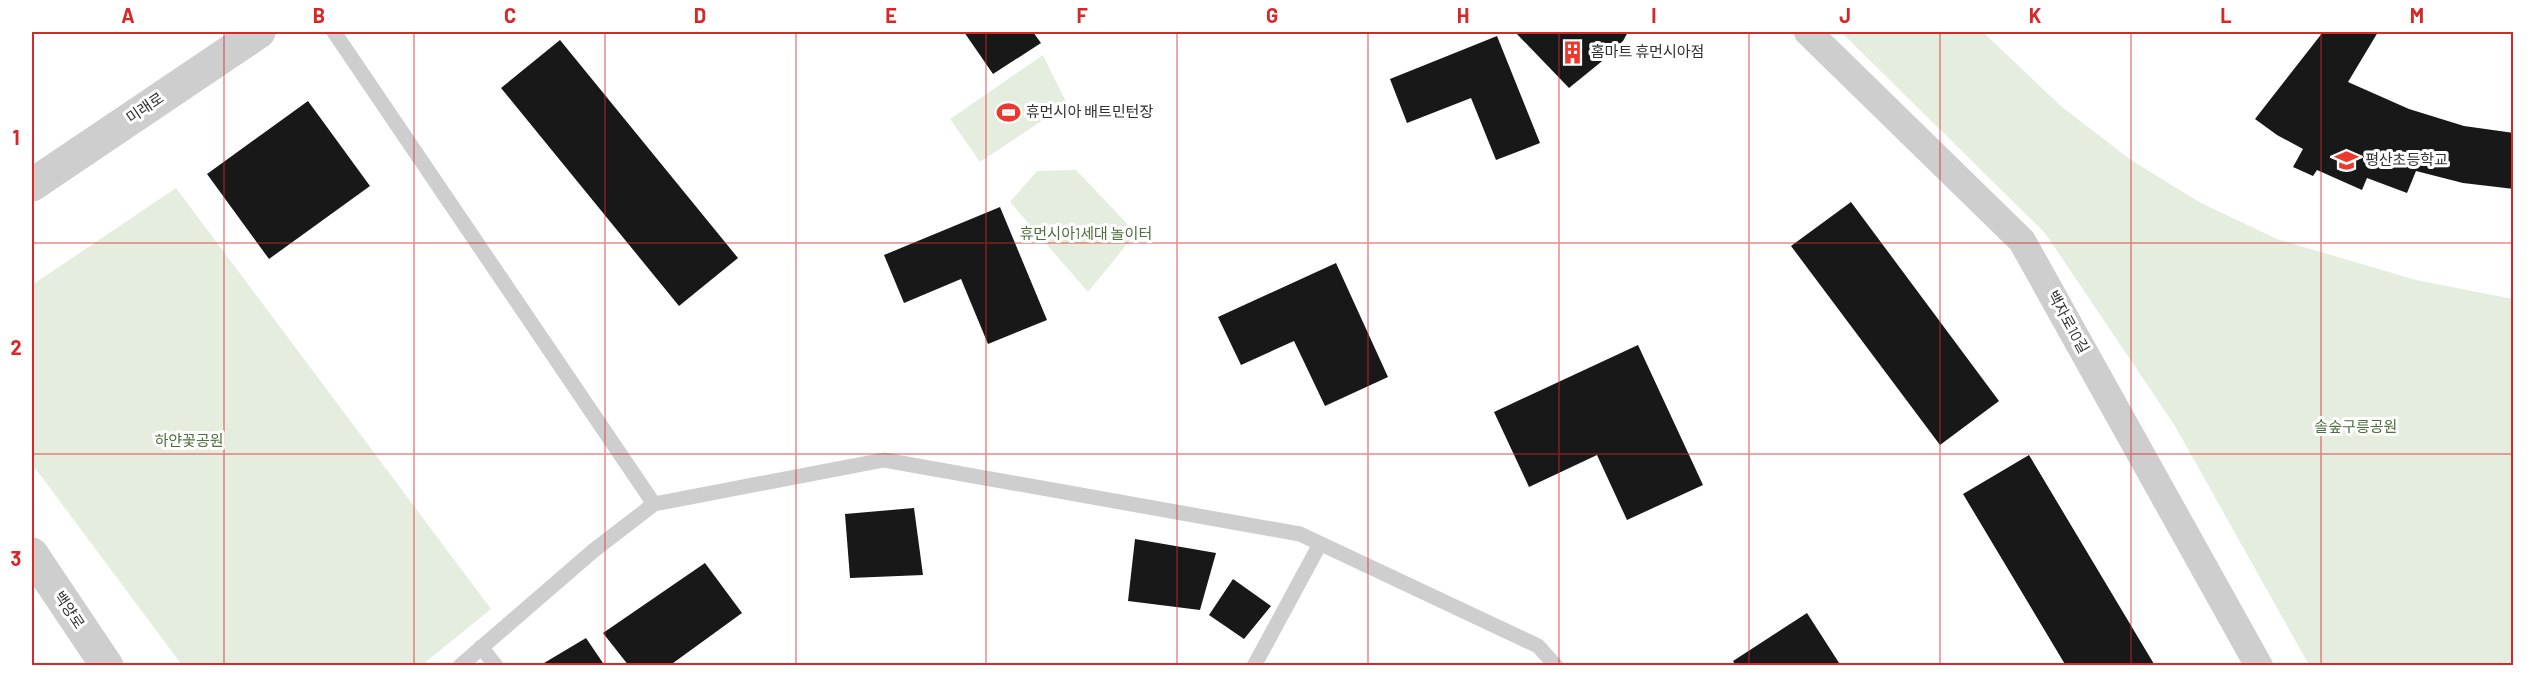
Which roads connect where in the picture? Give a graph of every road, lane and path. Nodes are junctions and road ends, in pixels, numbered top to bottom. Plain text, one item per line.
1 (259, 32) edge
2 (334, 32) edge
3 (1808, 32) edge
4 (32, 185) edge
5 (654, 504) junction
6 (1320, 544) junction
7 (32, 554) edge
8 (481, 647) junction
9 (107, 666) edge
10 (460, 666) edge
11 (496, 666) edge
12 (1254, 666) edge
13 (1556, 666) edge
14 (2259, 666) edge

1 - 4 street, 미래로
2 - 5 lane
3 - 14 street, 백자로10길
5 - 6 lane
5 - 8 lane
6 - 12 lane
6 - 13 lane
7 - 9 street, 백양로
8 - 10 lane
8 - 11 lane

